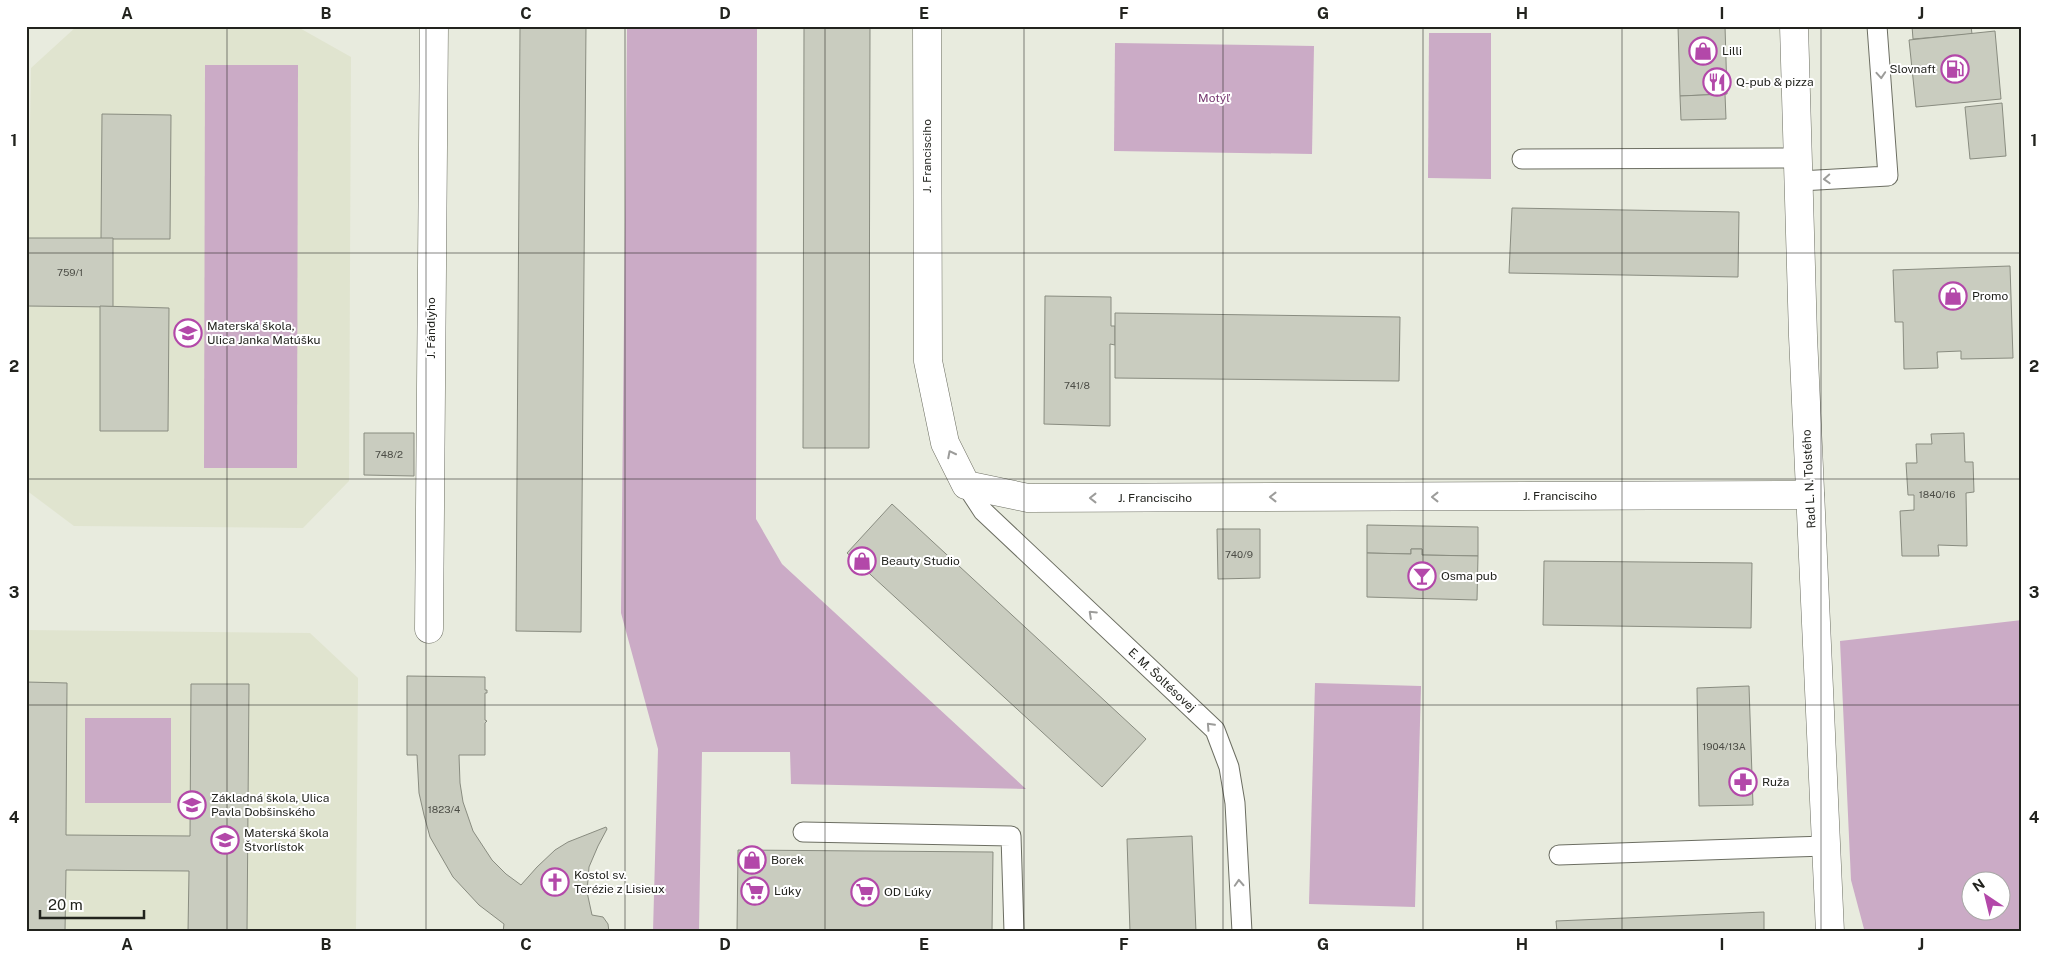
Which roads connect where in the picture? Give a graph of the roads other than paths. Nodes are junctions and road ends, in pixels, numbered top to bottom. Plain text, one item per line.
1 (434, 26) edge
2 (927, 26) edge
3 (1794, 26) edge
4 (1878, 26) edge
5 (1522, 159) dead end
6 (1799, 170) junction
7 (966, 485) junction
8 (1810, 495) junction
9 (429, 630) dead end
10 (803, 832) dead end
11 (1826, 846) junction
12 (1559, 855) dead end
13 (1014, 932) edge
14 (1242, 932) edge
15 (1830, 932) edge

1 - 9 street, J. Fándlyho
7 -> 2 street, J. Francisciho
3 - 6 street, Rad L. N. Tolstého
4 -> 6 lane
5 - 6 lane
6 - 8 street, Rad L. N. Tolstého
8 -> 7 street, J. Francisciho
14 -> 7 lane, E. M. Šoltésovej
8 - 11 street, Rad L. N. Tolstého
10 - 13 lane
11 - 12 lane
11 - 15 street, Rad L. N. Tolstého

